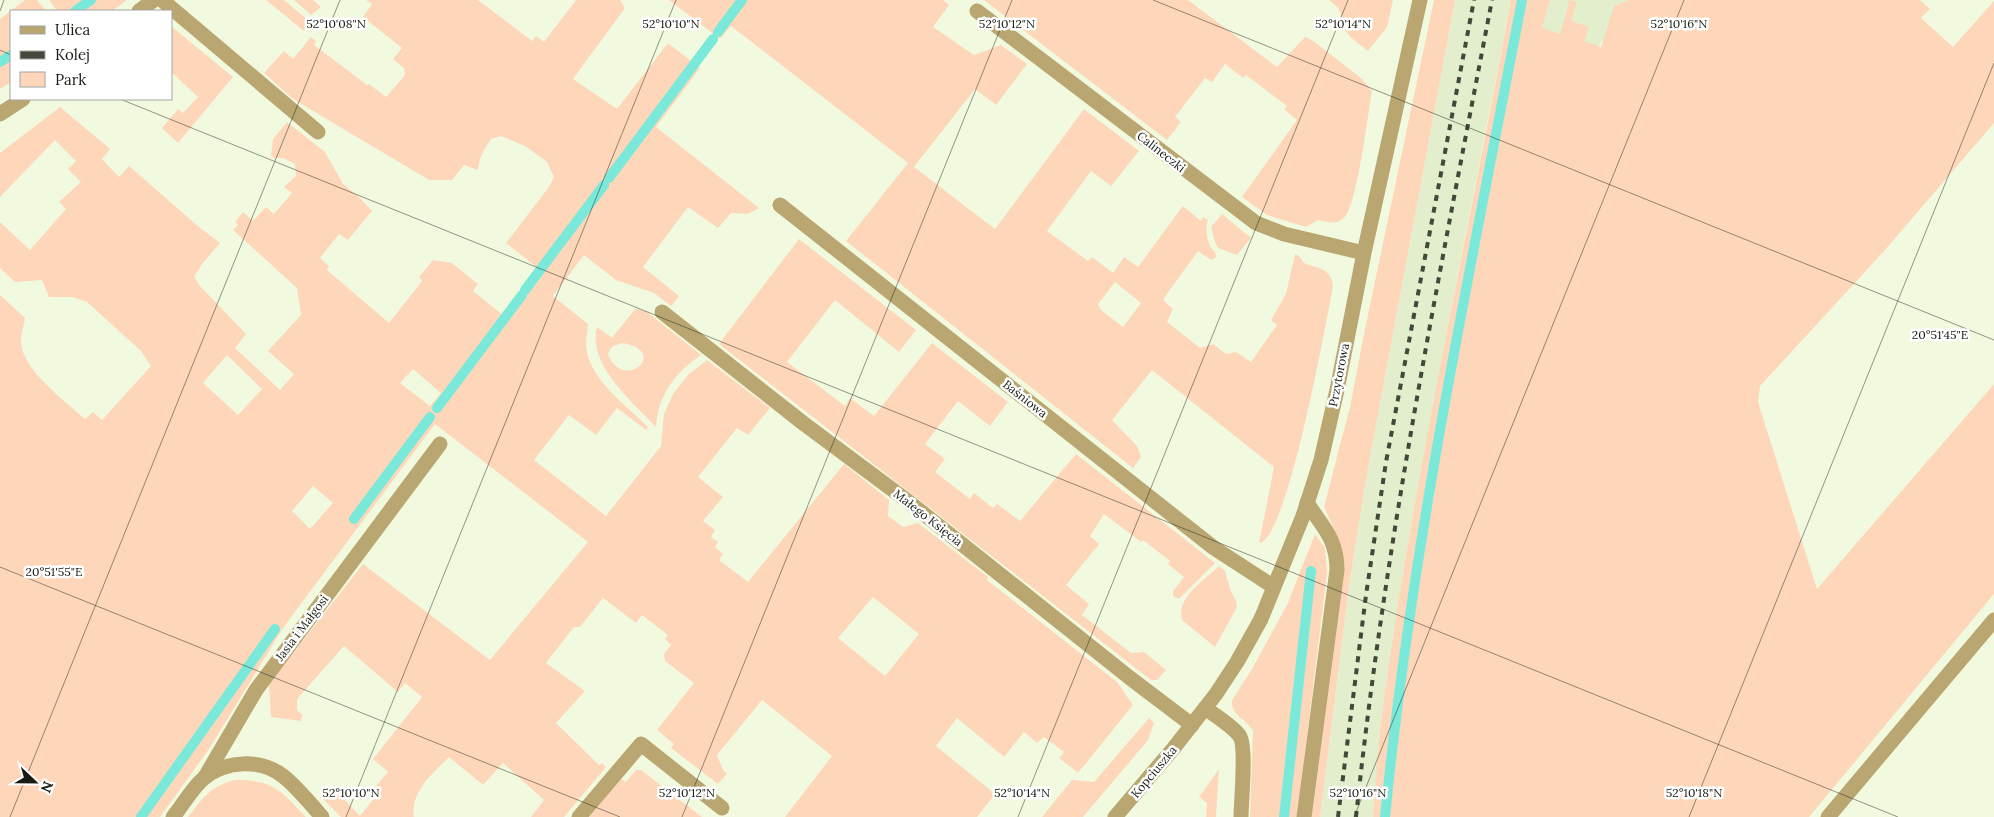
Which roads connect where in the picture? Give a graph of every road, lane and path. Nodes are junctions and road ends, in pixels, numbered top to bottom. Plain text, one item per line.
1 (154, 0) edge
2 (162, 0) edge
3 (1420, 0) edge
4 (140, 10) edge
5 (977, 11) dead end
6 (21, 100) edge
7 (0, 114) edge
8 (318, 132) dead end
9 (780, 205) dead end
10 (1364, 253) junction
11 (662, 312) dead end
12 (440, 444) dead end
13 (1307, 503) junction
14 (1274, 587) junction
15 (1994, 620) edge
16 (1205, 708) junction
17 (1192, 726) junction
18 (205, 778) junction
19 (722, 808) dead end
20 (173, 817) edge
21 (322, 817) edge
22 (579, 817) edge
23 (1115, 817) edge
24 (1241, 817) edge
25 (1304, 817) edge
26 (1828, 817) edge

1 - 4 street
2 - 8 street
3 - 10 street, Przytorowa
5 - 10 street, Calineczki
6 - 7 street
9 - 14 street, Baśniowa
10 - 13 street, Przytorowa
11 - 17 street, Małego Księcia
12 - 18 street, Jasia i Małgosi
13 - 14 street, Przytorowa
13 - 25 street
14 - 16 street, Przytorowa
15 - 26 street
16 - 17 street, Przytorowa
16 - 24 street
17 - 23 street, Kopciuszka
18 - 20 street, Jasia i Małgosi
18 - 21 street
19 - 22 street

